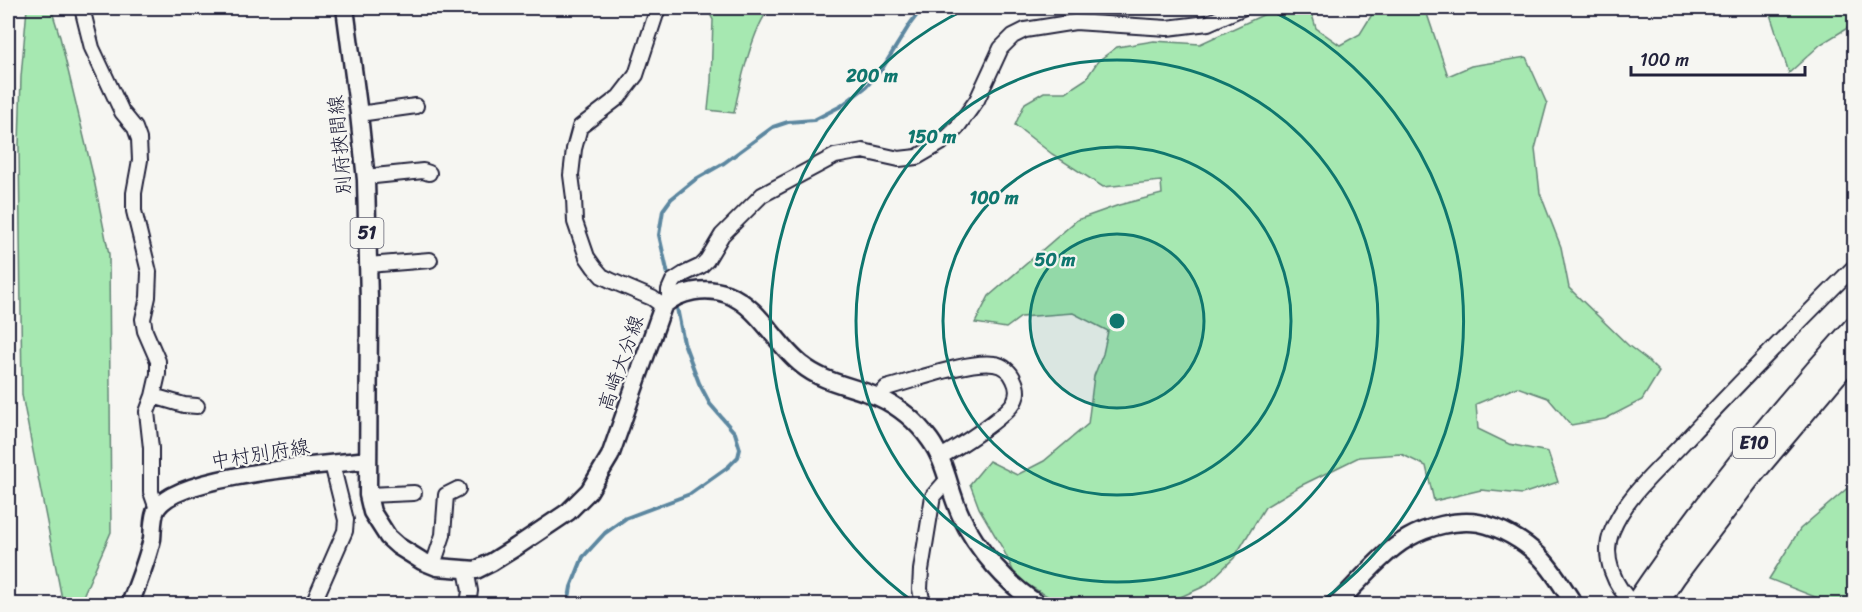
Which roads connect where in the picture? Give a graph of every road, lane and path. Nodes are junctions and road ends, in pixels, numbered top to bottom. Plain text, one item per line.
1 (82, 8) edge
2 (345, 8) edge
3 (658, 8) edge
4 (1242, 8) edge
5 (416, 106) dead end
6 (360, 114) junction
7 (429, 173) dead end
8 (365, 177) junction
9 (430, 260) dead end
10 (368, 265) junction
11 (1854, 267) edge
12 (666, 303) junction
13 (1854, 327) edge
14 (1854, 354) edge
15 (153, 396) junction
16 (879, 397) junction
17 (197, 406) dead end
18 (940, 457) junction
19 (368, 460) junction
20 (332, 465) junction
21 (948, 479) junction
22 (458, 489) dead end
23 (414, 493) dead end
24 (368, 495) junction
25 (156, 509) junction
26 (433, 565) junction
27 (466, 569) junction
28 (1668, 572) junction
29 (130, 604) edge
30 (313, 604) edge
31 (468, 604) edge
32 (923, 604) edge
33 (1038, 604) edge
34 (1337, 604) edge
35 (1574, 604) edge
36 (1635, 604) edge
37 (1657, 604) edge

1 - 15 street
2 - 6 main road, 別府挾間線 / 51
3 - 12 street
4 - 12 street
5 - 6 street
6 - 8 main road, 別府挾間線 / 51
7 - 8 street
8 - 10 main road, 別府挾間線 / 51
9 - 10 street
10 - 19 main road, 別府挾間線 / 51
11 - 36 street
12 - 16 main road, 高崎大分線
12 - 27 main road, 高崎大分線
13 - 28 highway, E10
14 - 28 highway, E10
15 - 17 street
15 - 25 street
16 - 18 main road, 高崎大分線
16 - 18 street
18 - 21 main road, 高崎大分線
19 - 20 main road, 中村別府線
19 - 24 main road, 高崎大分線
20 - 25 main road, 中村別府線
20 - 30 street
21 - 32 street
21 - 33 main road, 高崎大分線
22 - 26 street
23 - 24 street
24 - 26 main road, 高崎大分線
25 - 29 main road
26 - 27 main road, 高崎大分線
27 - 31 street
28 - 36 highway, E10
28 - 37 highway, E10
34 - 35 main road

